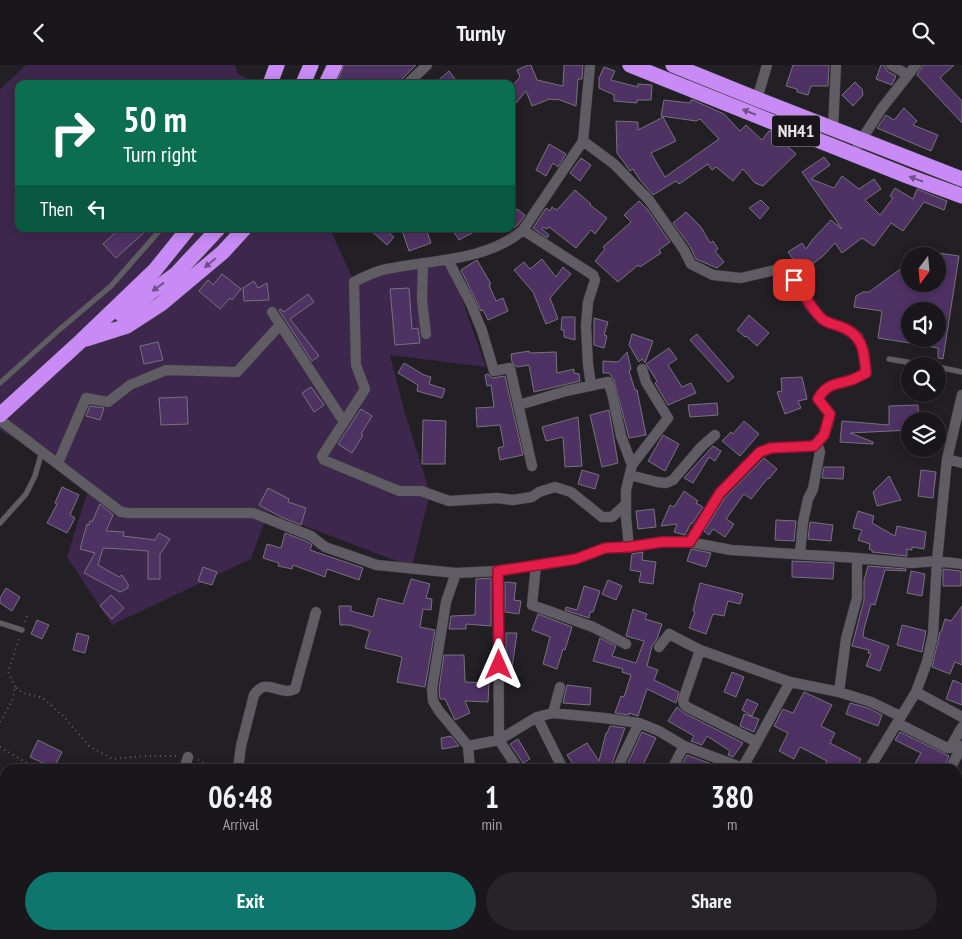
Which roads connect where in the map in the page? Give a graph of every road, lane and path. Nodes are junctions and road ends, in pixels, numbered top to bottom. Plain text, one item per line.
1 (277, 65) edge
2 (311, 65) edge
3 (335, 65) edge
4 (427, 65) edge
5 (590, 65) edge
6 (630, 65) edge
7 (673, 65) edge
8 (767, 65) edge
9 (836, 65) edge
10 (891, 65) edge
11 (916, 65) edge
12 (908, 75) junction
13 (271, 80) edge
14 (305, 80) edge
15 (328, 80) edge
16 (411, 80) edge
17 (756, 99) junction
18 (833, 129) junction
19 (861, 139) junction
20 (583, 141) junction
21 (854, 155) junction
22 (962, 179) edge
23 (962, 196) edge
24 (522, 230) junction
25 (158, 232) edge
26 (186, 232) edge
27 (215, 232) edge
28 (241, 232) edge
29 (448, 260) junction
30 (423, 263) junction
31 (272, 312) dead end
32 (280, 325) junction
33 (426, 334) dead end
34 (82, 340) junction
35 (889, 359) dead end
36 (901, 361) edge
37 (642, 369) dead end
38 (946, 369) edge
39 (962, 372) edge
40 (0, 383) edge
41 (591, 386) junction
42 (962, 395) edge
43 (519, 405) junction
44 (0, 415) edge
45 (0, 420) edge
46 (344, 422) junction
47 (715, 435) dead end
48 (817, 443) junction
49 (42, 451) junction
50 (947, 459) junction
51 (58, 463) junction
52 (962, 463) edge
53 (532, 465) dead end
54 (631, 470) junction
55 (626, 504) junction
56 (0, 523) edge
57 (690, 542) junction
58 (629, 547) junction
59 (800, 554) junction
60 (857, 558) junction
61 (937, 561) junction
62 (962, 564) edge
63 (536, 565) junction
64 (498, 571) junction
65 (456, 573) junction
66 (28, 613) dead end
67 (316, 613) dead end
68 (0, 623) edge
69 (22, 630) junction
70 (626, 644) dead end
71 (659, 647) dead end
72 (700, 650) junction
73 (790, 682) junction
74 (15, 687) junction
75 (560, 687) dead end
76 (838, 692) junction
77 (916, 692) junction
78 (554, 713) junction
79 (537, 717) junction
80 (962, 717) edge
81 (898, 719) junction
82 (0, 722) edge
83 (639, 723) junction
84 (962, 727) edge
85 (499, 740) junction
86 (757, 742) junction
87 (468, 746) junction
88 (684, 746) junction
89 (962, 746) edge
90 (0, 747) edge
91 (188, 757) junction
92 (29, 764) edge
93 (186, 764) edge
94 (207, 764) edge
95 (239, 764) edge
96 (470, 764) edge
97 (515, 764) edge
98 (560, 764) edge
99 (619, 764) edge
100 (675, 764) edge
101 (732, 764) edge
102 (745, 764) edge
103 (873, 764) edge
104 (953, 764) edge

1 - 13 highway
2 - 14 highway
3 - 15 highway
4 - 16 street
5 - 20 street
21 -> 6 highway, NH41
7 - 17 highway, NH41
8 - 17 street
9 - 18 street
10 - 12 street
11 - 12 street
12 - 19 street
17 - 18 highway, NH41
18 - 19 highway, NH41
19 - 21 street
19 - 22 highway, NH41
20 - 24 street
20 - 48 street
23 -> 21 highway, NH41
24 - 29 street
24 - 41 street
25 - 40 lane
26 - 34 highway
27 -> 34 highway
28 -> 34 highway
29 - 30 street
29 - 43 street
30 - 33 street
30 - 46 street
31 - 32 street
32 - 46 street
32 - 51 street
34 - 44 highway
35 - 36 lane
37 - 54 street
38 - 39 lane
41 - 43 street
41 - 54 street
42 - 50 street
43 - 53 street
45 - 49 street
46 - 55 street
47 - 54 street
48 - 57 street
48 - 59 street
49 - 51 street
49 - 56 lane
50 - 52 street
50 - 61 street
51 - 65 street
54 - 55 street
55 - 58 street
57 - 58 street
57 - 59 street
58 - 63 street
59 - 60 street
60 - 61 street
60 - 76 street
61 - 62 street
61 - 77 street
63 - 64 street
63 - 70 street
64 - 65 street
64 - 85 street
65 - 87 street
66 - 69 path
67 - 95 street
68 - 69 lane
69 - 74 path
71 - 72 street
72 - 73 street
72 - 86 street
73 - 76 street
73 - 86 street
74 - 82 path
74 - 91 path
75 - 78 street
76 - 81 street
77 - 80 street
77 - 81 street
78 - 79 street
78 - 83 street
79 - 85 street
79 - 98 street
81 - 84 street
81 - 103 street
83 - 88 street
83 - 99 street
85 - 87 street
85 - 97 street
86 - 102 street
87 - 96 street
88 - 100 street
88 - 101 street
89 - 104 street
90 - 92 path
91 - 93 street
91 - 94 path

